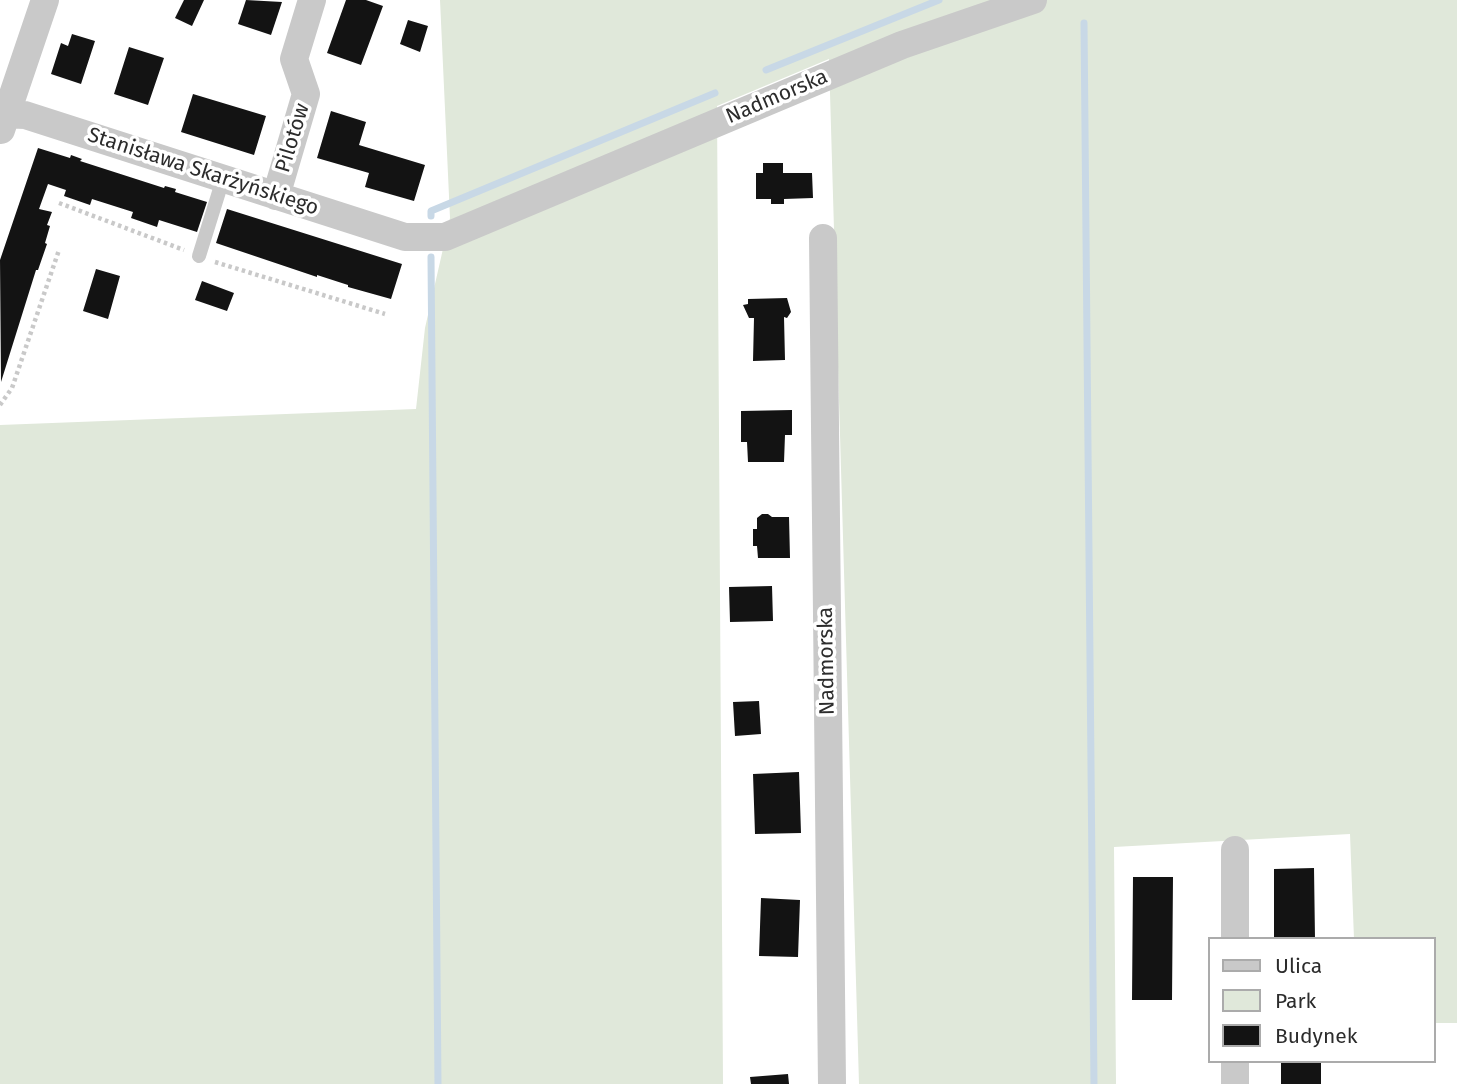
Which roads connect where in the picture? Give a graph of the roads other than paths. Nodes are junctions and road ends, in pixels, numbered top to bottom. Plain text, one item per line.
1 (45, 0) edge
2 (312, 0) edge
3 (1033, 0) edge
4 (2, 120) edge
5 (223, 179) junction
6 (276, 195) junction
7 (405, 237) joint
8 (823, 238) dead end
9 (198, 256) road end
10 (1235, 850) dead end
11 (1235, 937) edge
12 (1235, 1063) edge
13 (832, 1084) edge
14 (1235, 1084) edge

1 - 4 street
2 - 6 street, Pilotów
3 - 7 street, Nadmorska
4 - 5 street, Stanisława Skarżyńskiego
5 - 6 street, Stanisława Skarżyńskiego
5 - 9 lane
6 - 7 street, Stanisława Skarżyńskiego
8 - 13 street, Nadmorska
10 - 11 street
12 - 14 street

